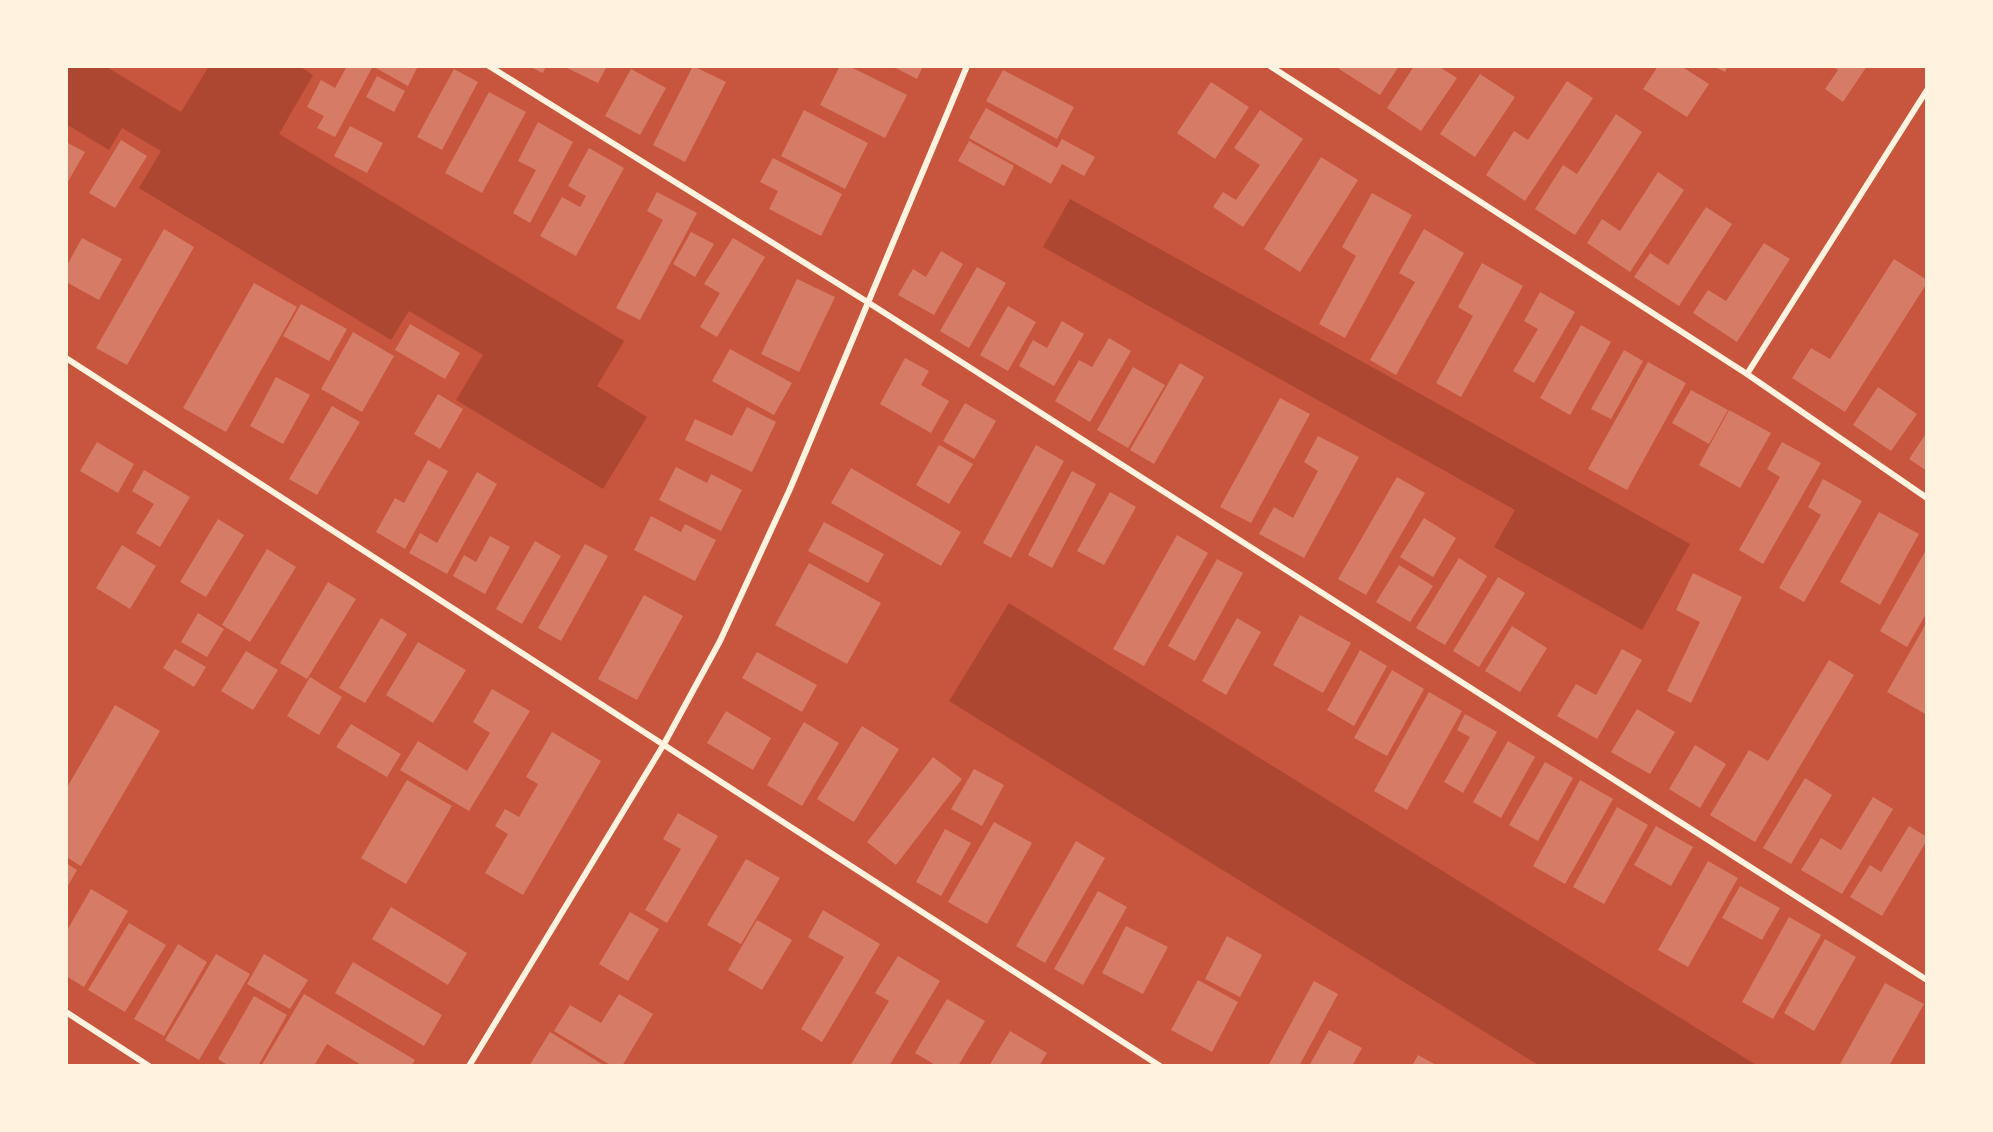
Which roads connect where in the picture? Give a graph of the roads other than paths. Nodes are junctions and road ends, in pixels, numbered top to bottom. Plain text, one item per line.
1 (489, 66) edge
2 (968, 66) edge
3 (1270, 66) edge
4 (1927, 90) edge
5 (869, 303) junction
6 (66, 358) edge
7 (1747, 375) junction
8 (1927, 498) edge
9 (664, 744) junction
10 (1927, 980) edge
11 (66, 1012) edge
12 (148, 1066) edge
13 (469, 1066) edge
14 (1160, 1066) edge

1 - 5 street
2 - 5 street
3 - 7 street
4 - 7 street
5 - 9 street
5 - 10 street
6 - 9 street
7 - 8 street
9 - 13 street
9 - 14 street
11 - 12 street

